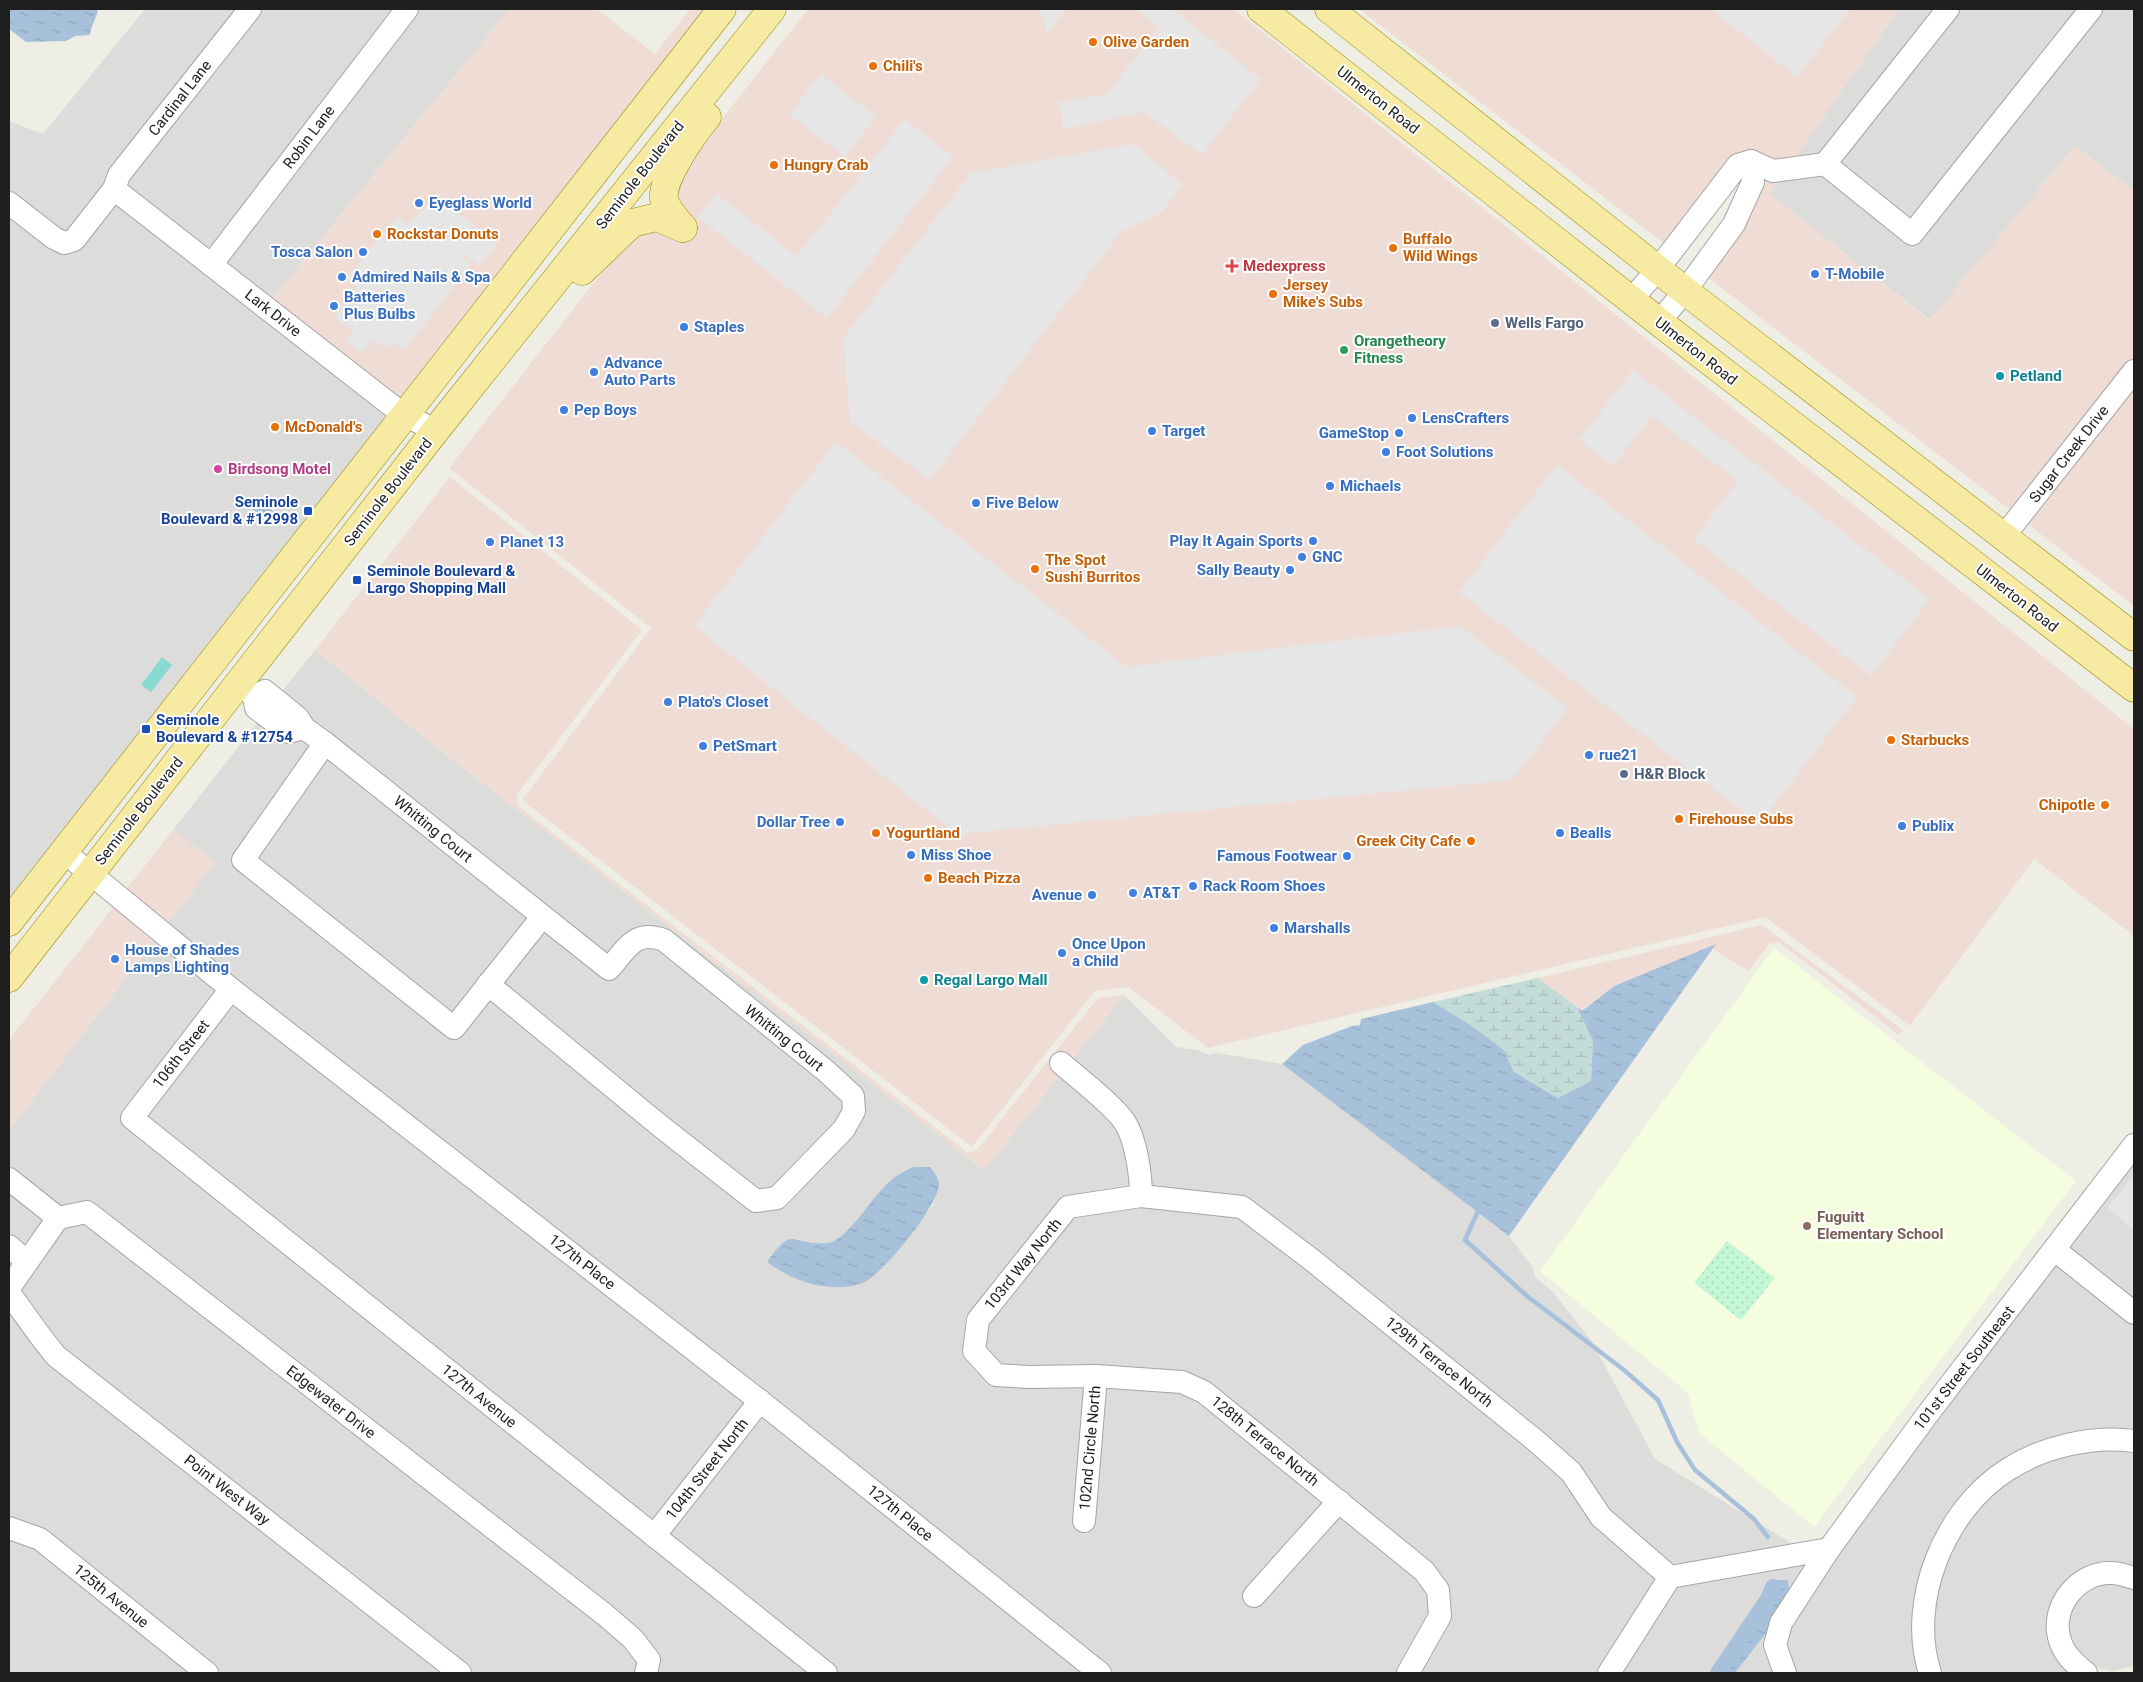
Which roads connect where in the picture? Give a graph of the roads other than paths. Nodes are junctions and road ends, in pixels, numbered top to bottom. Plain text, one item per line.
1 (250, 9) edge
2 (407, 9) edge
3 (722, 9) edge
4 (773, 9) edge
5 (1261, 9) edge
6 (1329, 9) edge
7 (1948, 9) edge
8 (2091, 9) edge
9 (705, 31) junction
10 (1751, 161) junction
11 (1824, 164) junction
12 (114, 189) junction
13 (621, 199) junction
14 (9, 203) edge
15 (211, 264) junction
16 (1658, 269) junction
17 (1685, 291) junction
18 (1630, 300) junction
19 (1659, 322) junction
20 (496, 357) junction
21 (2134, 371) edge
22 (404, 416) junction
23 (436, 430) junction
24 (2004, 536) junction
25 (2134, 637) edge
26 (2134, 688) edge
27 (247, 690) junction
28 (325, 743) junction
29 (64, 851) junction
30 (90, 874) junction
31 (542, 917) junction
32 (9, 922) edge
33 (9, 978) edge
34 (488, 984) junction
35 (231, 989) junction
36 (1061, 1063) dead end
37 (132, 1118) joint
38 (2134, 1145) edge
39 (9, 1179) edge
40 (1141, 1196) junction
41 (1068, 1207) joint
42 (58, 1218) junction
43 (9, 1246) edge
44 (2055, 1250) junction
45 (27, 1262) junction
46 (9, 1288) edge
47 (9, 1293) edge
48 (2134, 1313) edge
49 (974, 1351) joint
50 (1096, 1376) junction
51 (760, 1401) junction
52 (2134, 1441) edge
53 (1339, 1501) junction
54 (1084, 1521) dead end
55 (9, 1528) edge
56 (654, 1536) junction
57 (1829, 1549) junction
58 (1670, 1578) junction
59 (2134, 1578) edge
60 (1254, 1596) dead end
61 (207, 1673) edge
62 (460, 1673) edge
63 (646, 1673) edge
64 (826, 1673) edge
65 (1100, 1673) edge
66 (1408, 1673) edge
67 (1609, 1673) edge
68 (1785, 1673) edge
69 (1930, 1673) edge
70 (2086, 1673) edge

1 - 12 street, Cardinal Lane
2 - 15 street, Robin Lane
3 - 9 main road
4 - 13 main road, Seminole Boulevard
4 - 20 main road
5 - 18 main road, Ulmerton Road
6 - 16 main road
7 - 11 street
8 - 11 street
9 - 13 main road
9 - 22 main road
10 - 11 street
10 - 16 street
10 - 17 street
12 - 14 street, Cardinal Lane
12 - 15 street, Lark Drive
13 - 20 main road, Seminole Boulevard
15 - 22 street, Lark Drive
16 - 17 main road
16 - 18 street
17 - 19 street
17 - 24 main road
18 - 19 main road, Ulmerton Road
19 - 26 main road, Ulmerton Road
20 - 23 main road, Seminole Boulevard
21 - 24 street, Sugar Creek Drive
22 - 23 street, Lark Drive
22 - 29 main road
23 - 27 main road, Seminole Boulevard
24 - 25 main road
27 - 28 street, Whitting Court
27 - 30 main road, Seminole Boulevard
28 - 31 street, Whitting Court
28 - 34 street
29 - 30 street, 127th Place
29 - 32 main road
30 - 33 main road, Seminole Boulevard
30 - 35 street, 127th Place
31 - 34 street
31 - 34 street, Whitting Court
35 - 37 street, 106th Street
35 - 51 street, 127th Place
36 - 40 street
37 - 56 street, 127th Avenue
38 - 44 street, 101st Street Southeast
39 - 42 street
40 - 41 street, 129th Terrace North
40 - 58 street, 129th Terrace North
41 - 49 street, 103rd Way North
42 - 45 street
42 - 63 street, Edgewater Drive
43 - 45 street
44 - 48 street
44 - 57 street, 101st Street Southeast
45 - 46 street
47 - 62 street, Point West Way
49 - 50 street, 128th Terrace North
50 - 53 street, 128th Terrace North
50 - 54 street, 102nd Circle North
51 - 56 street, 104th Street North
51 - 65 street, 127th Place
52 - 69 street
53 - 60 street
53 - 66 street, 128th Terrace North
55 - 61 street, 125th Avenue
56 - 64 street, 127th Avenue
57 - 58 street
57 - 68 street, 101st Street Southeast
58 - 67 street
59 - 70 street

